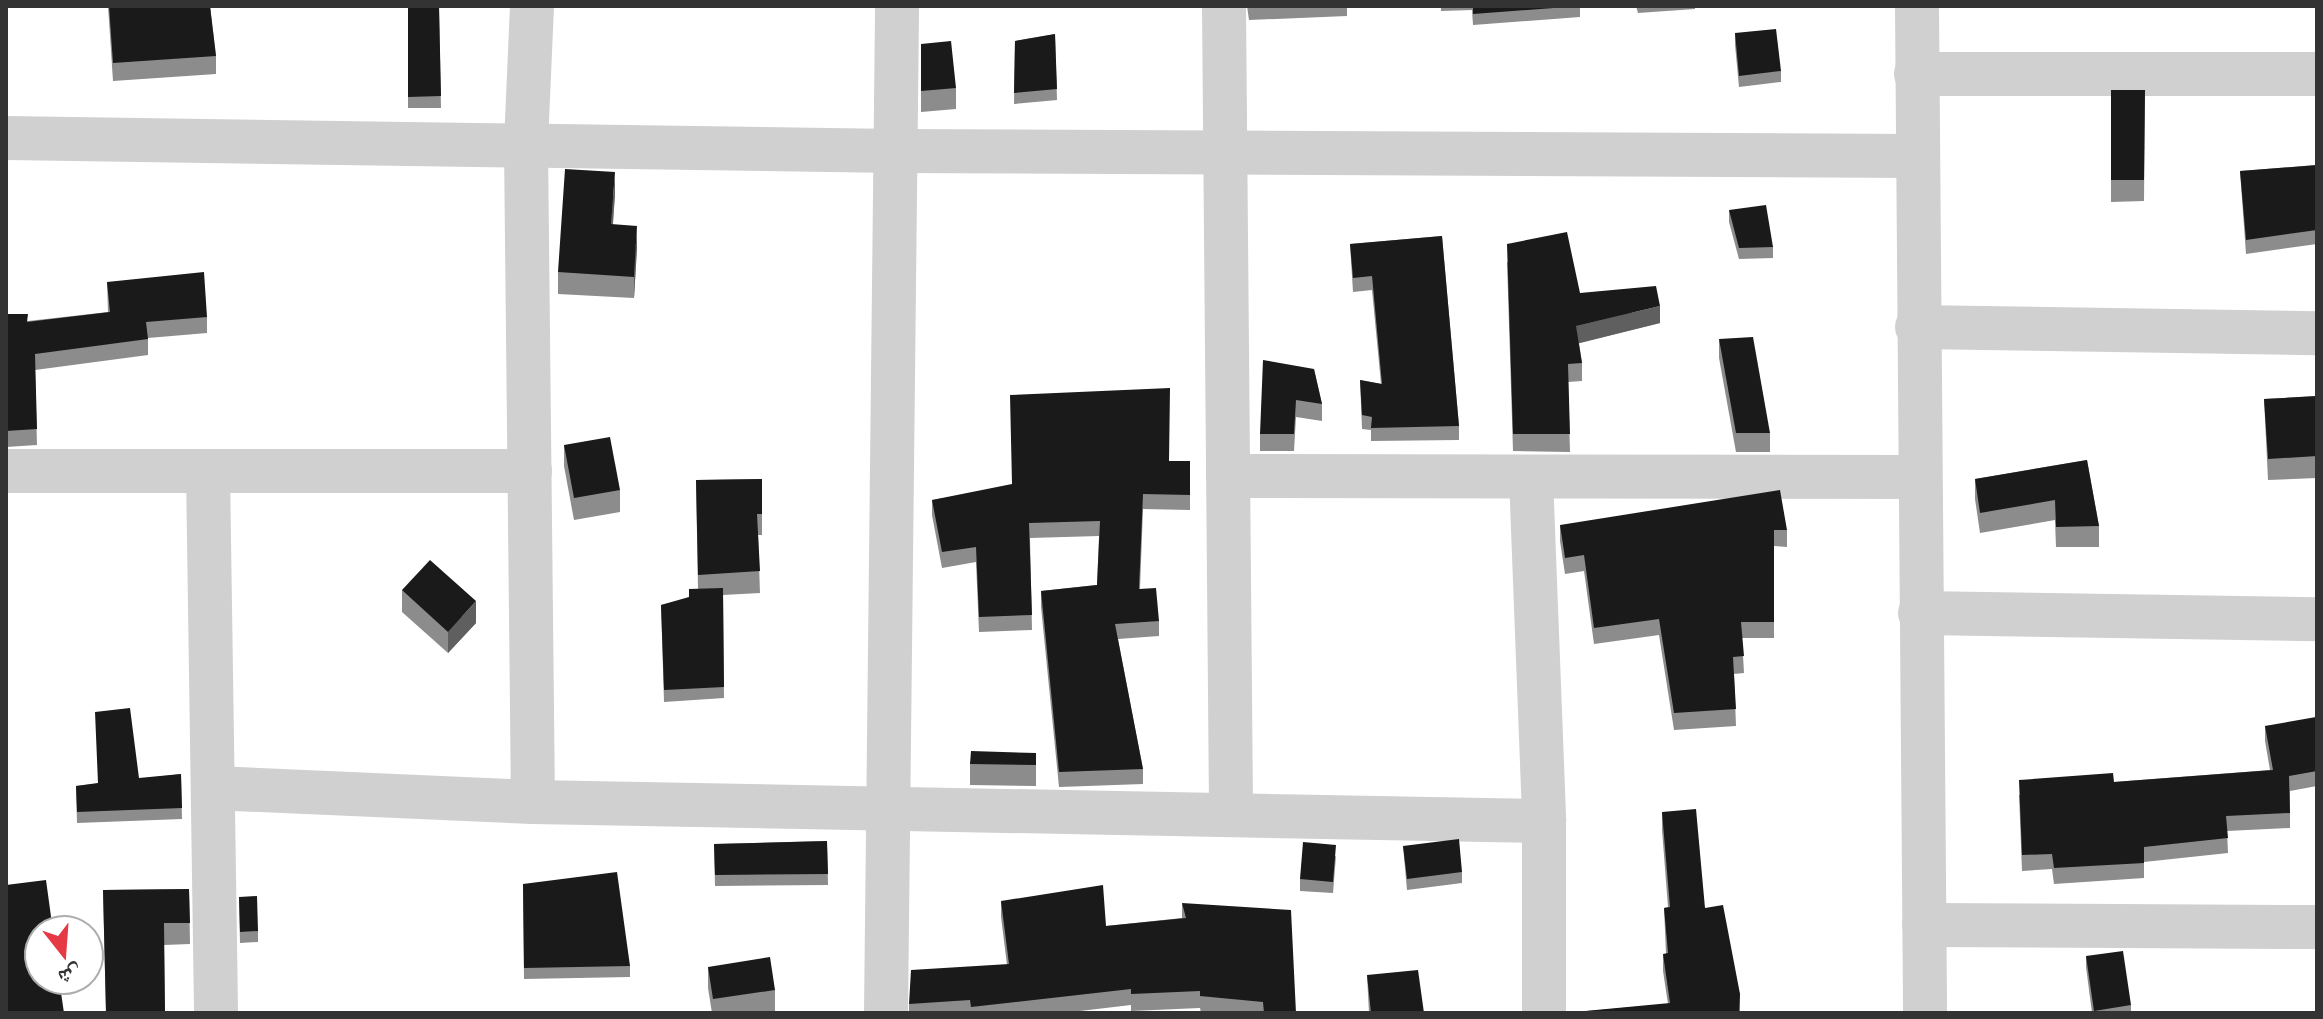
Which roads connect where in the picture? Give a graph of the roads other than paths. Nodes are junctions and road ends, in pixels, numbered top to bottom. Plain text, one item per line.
1 (532, 6) edge
2 (897, 6) edge
3 (1224, 6) edge
4 (1917, 6) edge
5 (1916, 74) junction
6 (2317, 74) edge
7 (6, 138) edge
8 (526, 146) junction
9 (896, 151) junction
10 (1225, 153) junction
11 (1916, 156) junction
12 (1917, 327) junction
13 (2317, 333) edge
14 (6, 471) edge
15 (208, 471) junction
16 (530, 471) junction
17 (1228, 476) junction
18 (1531, 477) junction
19 (1919, 477) junction
20 (1920, 613) junction
21 (2317, 619) edge
22 (213, 788) junction
23 (533, 802) junction
24 (889, 809) junction
25 (1231, 815) junction
26 (1544, 821) junction
27 (1924, 925) junction
28 (2317, 927) edge
29 (216, 1013) edge
30 (886, 1013) edge
31 (1544, 1013) edge
32 (1925, 1013) edge

1 - 8 street
2 - 9 street
3 - 10 street
4 - 5 street
5 - 6 street
5 - 11 street
7 - 8 street
8 - 9 street
8 - 16 street
9 - 10 street
9 - 24 street
10 - 11 street
10 - 17 street
11 - 12 street
12 - 13 street
12 - 19 street
14 - 15 street
15 - 16 street
15 - 22 street
16 - 23 street
17 - 18 street
17 - 25 street
18 - 19 street
18 - 26 street
19 - 20 street
20 - 21 street
20 - 27 street
22 - 23 street
22 - 29 street
23 - 24 street
24 - 25 street
24 - 30 street
25 - 26 street
26 - 31 street
27 - 28 street
27 - 32 street

